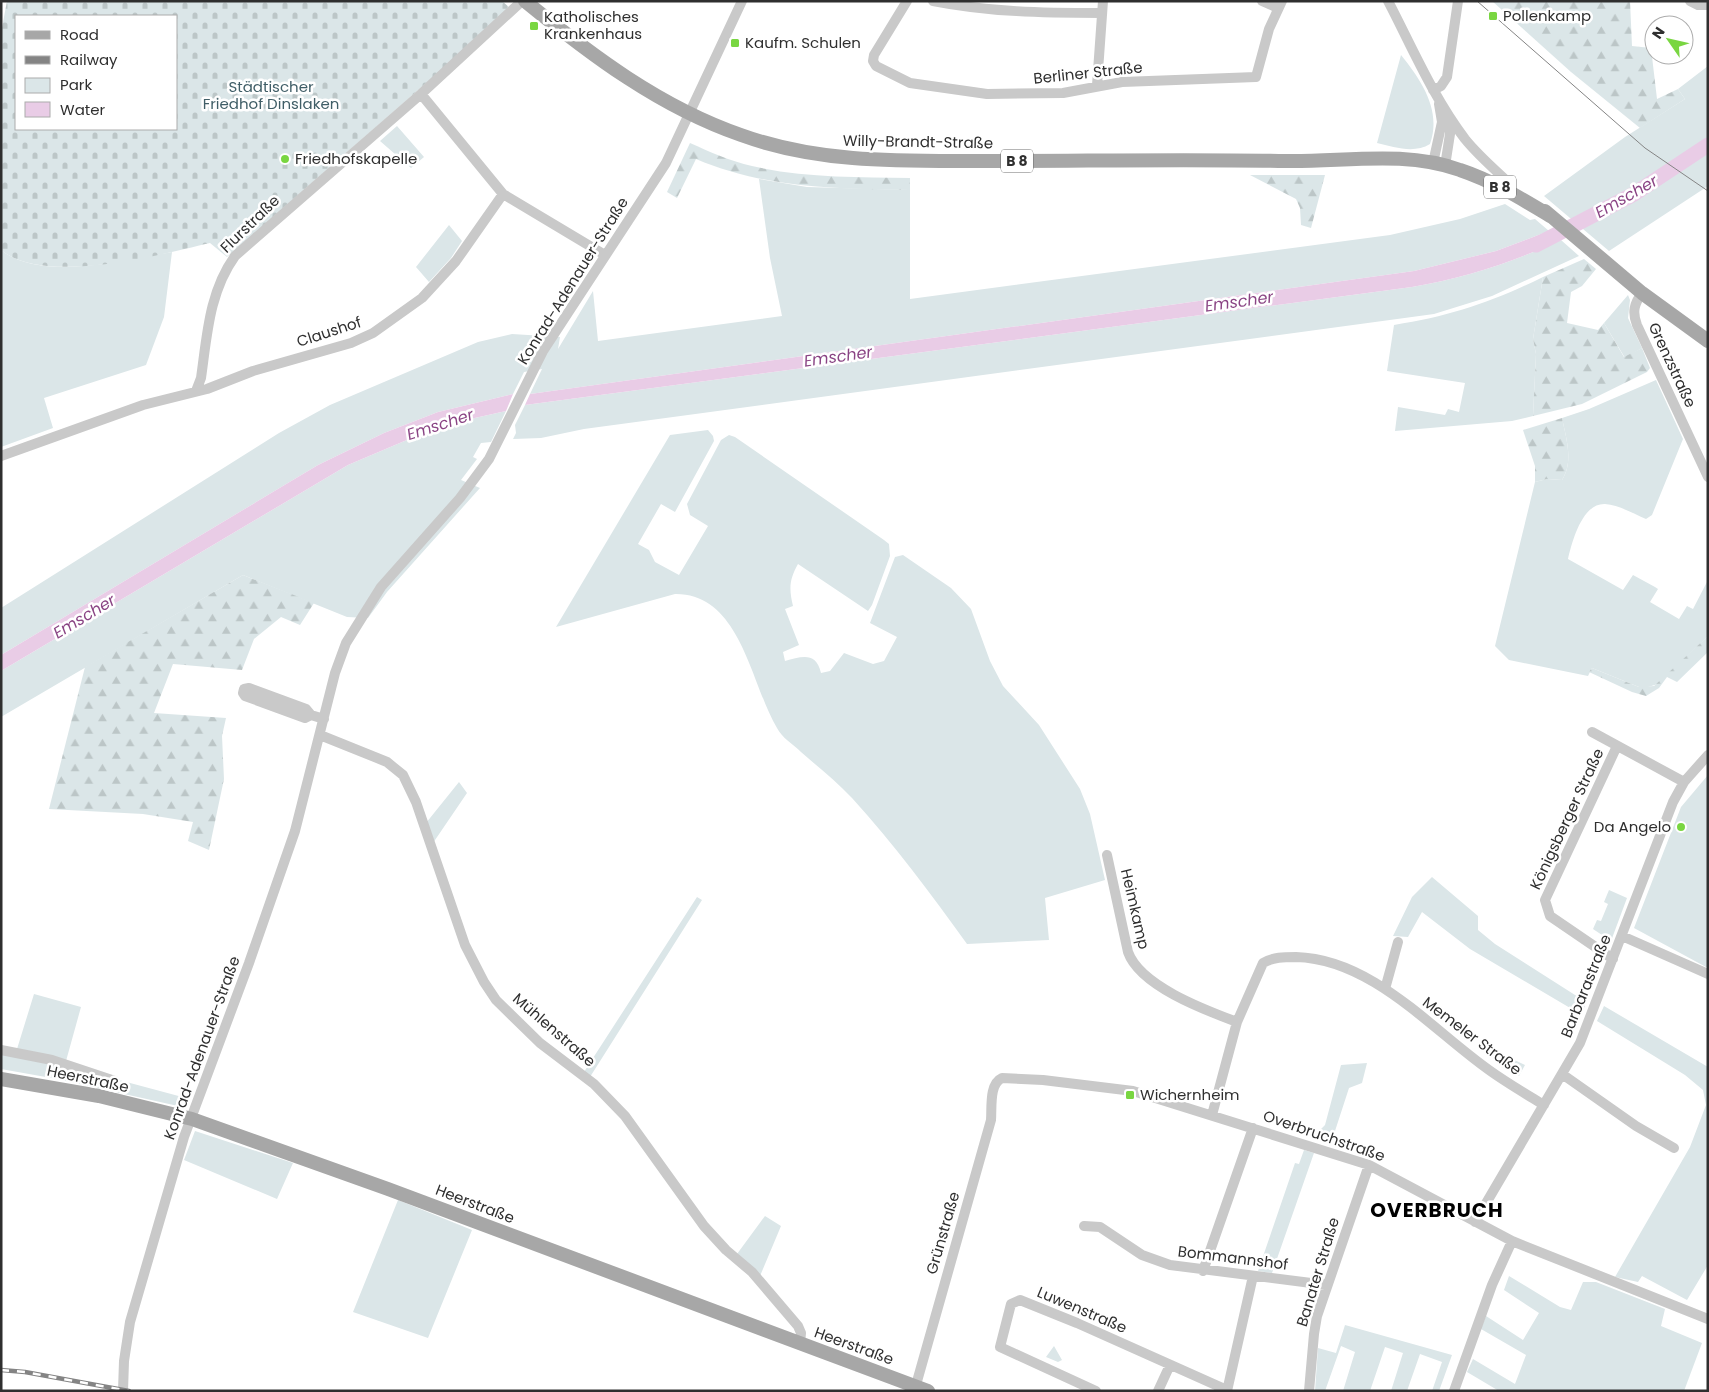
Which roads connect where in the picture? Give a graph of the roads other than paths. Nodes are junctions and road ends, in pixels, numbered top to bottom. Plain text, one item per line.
1 (524, 1) edge
2 (742, 1) edge
3 (907, 1) edge
4 (933, 1) edge
5 (1103, 1) edge
6 (1262, 1) edge
7 (1388, 1) edge
8 (1458, 1) edge
9 (1690, 1) edge
10 (1280, 4) edge
11 (1708, 5) edge
12 (1101, 13) junction
13 (1097, 85) junction
14 (421, 94) junction
15 (1436, 94) junction
16 (690, 114) junction
17 (1450, 117) junction
18 (1440, 161) junction
19 (1508, 182) junction
20 (503, 194) junction
21 (1552, 217) junction
22 (605, 255) junction
23 (1642, 293) junction
24 (1708, 341) edge
25 (196, 391) junction
26 (1, 456) edge
27 (1708, 477) edge
28 (311, 715) junction
29 (324, 719) junction
30 (1592, 732) dead end
31 (320, 735) junction
32 (1617, 746) junction
33 (1708, 755) edge
34 (1684, 782) junction
35 (1107, 855) dead end
36 (1622, 936) junction
37 (1398, 942) dead end
38 (1613, 959) junction
39 (1708, 974) edge
40 (1385, 989) junction
41 (1237, 1022) junction
42 (1, 1050) edge
43 (1562, 1074) junction
44 (1, 1078) edge
45 (115, 1082) dead end
46 (994, 1085) joint
47 (1544, 1105) junction
48 (1212, 1115) junction
49 (192, 1119) junction
50 (1253, 1128) junction
51 (1674, 1148) dead end
52 (1369, 1165) junction
53 (1475, 1222) junction
54 (1084, 1226) dead end
55 (1512, 1241) junction
56 (1203, 1271) junction
57 (1253, 1276) junction
58 (1328, 1285) junction
59 (1708, 1319) edge
60 (800, 1343) junction
61 (1170, 1365) junction
62 (922, 1388) edge
63 (1227, 1390) edge
64 (123, 1391) edge
65 (1096, 1391) edge
66 (1158, 1391) edge
67 (1309, 1391) edge
68 (1454, 1391) edge

1 - 14 street, Flurstraße
1 - 16 main road, Willy-Brandt-Straße / B 8
2 - 16 street, Konrad-Adenauer-Straße
3 - 13 street, Berliner Straße
4 - 12 street
5 - 12 street
6 - 10 street
7 - 15 street
8 - 15 street
9 - 11 street
10 - 13 street, Berliner Straße
12 - 13 street
14 - 20 street
14 - 25 street, Flurstraße
15 - 17 street
15 - 18 street
16 - 18 main road, Willy-Brandt-Straße / B 8
16 - 22 street, Konrad-Adenauer-Straße
17 - 18 street
17 - 19 street
18 - 19 main road, Willy-Brandt-Straße / B 8
18 - 21 main road, Willy-Brandt-Straße / B 8
19 - 21 main road, Willy-Brandt-Straße / B 8
20 - 22 street
20 - 25 street, Claushof
21 - 23 main road, Willy-Brandt-Straße / B 8
22 - 29 street, Konrad-Adenauer-Straße
23 - 24 main road, Willy-Brandt-Straße / B 8
23 - 27 street, Grenzstraße
25 - 26 street
28 - 28 street
28 - 29 street
29 - 31 street, Konrad-Adenauer-Straße
30 - 32 street
31 - 49 street, Konrad-Adenauer-Straße
31 - 60 street, Mühlenstraße
32 - 34 street
32 - 38 street, Königsberger Straße
33 - 34 street, Barbarastraße
34 - 36 street, Barbarastraße
35 - 41 street, Heimkamp
36 - 38 street, Barbarastraße
36 - 39 street
37 - 40 street
38 - 43 street, Barbarastraße
40 - 41 street, Memeler Straße
40 - 47 street, Memeler Straße
41 - 48 street
42 - 45 street, Heerstraße
43 - 47 street, Barbarastraße
43 - 51 street
44 - 49 main road, Heerstraße
46 - 48 street, Overbruchstraße
46 - 62 street, Grünstraße
47 - 53 street, Barbarastraße
48 - 50 street, Overbruchstraße
49 - 60 main road, Heerstraße
49 - 64 street, Konrad-Adenauer-Straße
50 - 52 street, Overbruchstraße
50 - 56 street
52 - 53 street, Overbruchstraße
52 - 58 street, Banater Straße
53 - 55 street, Overbruchstraße
54 - 56 street, Bommannshof
55 - 59 street, Overbruchstraße
55 - 68 street
56 - 57 street, Bommannshof
57 - 58 street, Bommannshof
57 - 63 street
58 - 67 street, Banater Straße
60 - 62 main road, Heerstraße
61 - 63 street, Luwenstraße
61 - 65 street, Luwenstraße
61 - 66 street

